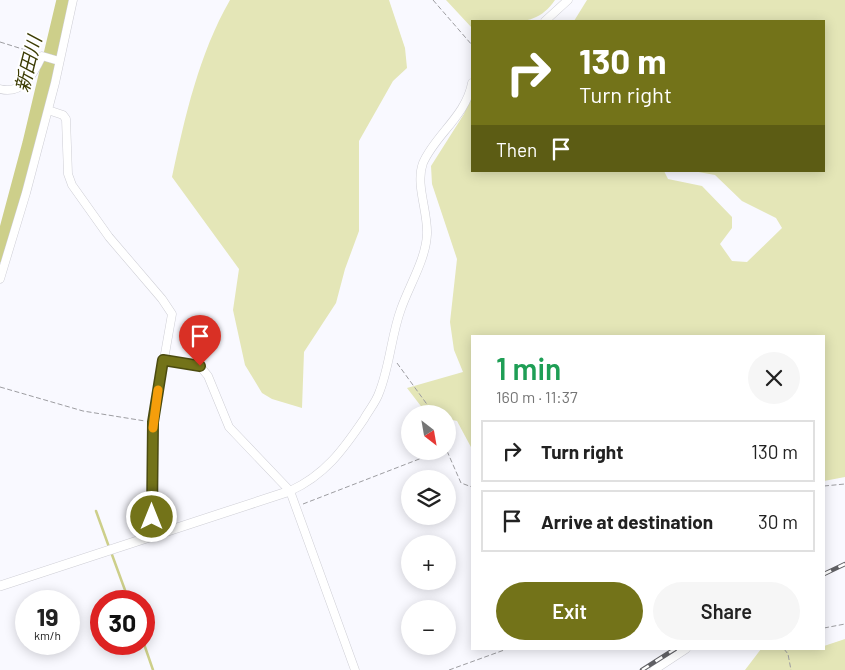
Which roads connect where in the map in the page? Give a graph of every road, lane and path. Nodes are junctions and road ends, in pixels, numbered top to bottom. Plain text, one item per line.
1 (73, 0) edge
2 (433, 0) edge
3 (568, 0) edge
4 (546, 20) edge
5 (0, 42) edge
6 (471, 44) edge
7 (42, 56) junction
8 (59, 61) junction
9 (0, 89) edge
10 (471, 89) edge
11 (48, 110) junction
12 (0, 279) edge
13 (390, 354) junction
14 (163, 360) junction
15 (0, 387) edge
16 (427, 405) edge
17 (153, 422) junction
18 (417, 460) edge
19 (451, 460) edge
20 (845, 484) edge
21 (471, 486) edge
22 (825, 486) edge
23 (290, 492) junction
24 (295, 507) junction
25 (152, 536) junction
26 (0, 586) edge
27 (845, 624) edge
28 (825, 628) edge
29 (504, 650) edge
30 (684, 650) edge
31 (785, 650) edge
32 (355, 670) edge
33 (449, 670) edge
34 (654, 670) edge
35 (791, 670) edge

1 - 8 street
2 - 6 path
3 - 4 street
5 - 7 path
7 - 8 street
7 - 9 street
8 - 11 street
10 - 13 street
11 - 12 street
11 - 14 street
13 - 16 path
13 - 23 street
14 - 17 street
14 - 23 street
15 - 17 path
17 - 25 street
18 - 24 path
19 - 21 path
20 - 22 path
23 - 24 street
23 - 25 street
24 - 32 street
25 - 26 street
27 - 28 path
29 - 33 path
30 - 34 street
31 - 35 path

